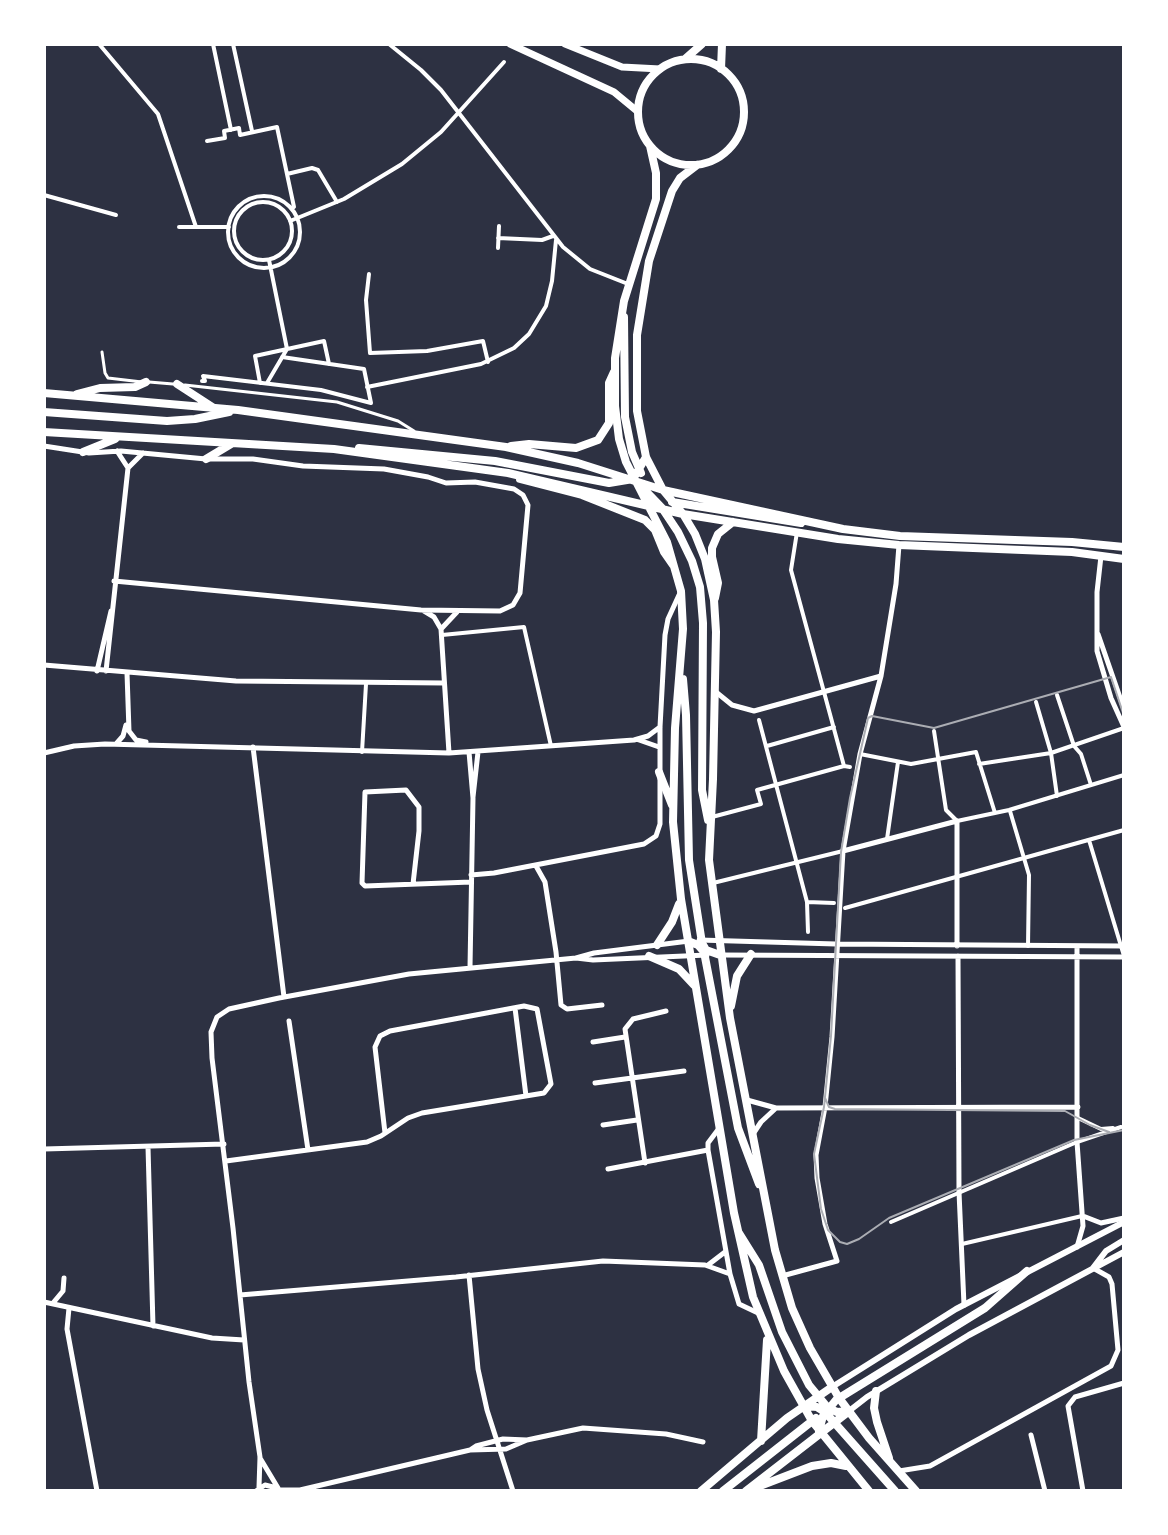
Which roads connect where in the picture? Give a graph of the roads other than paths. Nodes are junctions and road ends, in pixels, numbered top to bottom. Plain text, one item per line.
1 (99, 44) edge
2 (213, 44) edge
3 (233, 44) edge
4 (389, 44) edge
5 (510, 44) edge
6 (565, 44) edge
7 (702, 44) edge
8 (722, 44) edge
9 (684, 60) junction
10 (504, 62) dead end
11 (660, 69) junction
12 (721, 69) junction
13 (637, 111) junction
14 (459, 113) junction
15 (231, 130) junction
16 (253, 132) junction
17 (207, 141) dead end
18 (650, 146) junction
19 (697, 165) junction
20 (287, 174) junction
21 (44, 195) edge
22 (255, 198) junction
23 (337, 202) junction
24 (292, 208) junction
25 (116, 215) dead end
26 (298, 218) junction
27 (290, 221) junction
28 (499, 226) dead end
29 (179, 227) dead end
30 (196, 227) junction
31 (231, 227) junction
32 (554, 237) junction
33 (498, 238) junction
34 (498, 248) dead end
35 (269, 260) junction
36 (270, 268) junction
37 (369, 274) dead end
38 (628, 284) junction
39 (624, 301) junction
40 (287, 349) junction
41 (102, 352) dead end
42 (282, 357) junction
43 (488, 362) junction
44 (329, 364) junction
45 (615, 371) junction
46 (202, 381) dead end
47 (146, 382) junction
48 (260, 383) junction
49 (267, 383) junction
50 (177, 384) junction
51 (367, 387) junction
52 (44, 393) edge
53 (73, 396) junction
54 (214, 408) junction
55 (238, 410) junction
56 (44, 412) edge
57 (44, 432) edge
58 (417, 433) junction
59 (124, 437) junction
60 (235, 442) junction
61 (44, 446) edge
62 (506, 447) junction
63 (334, 449) junction
64 (117, 451) junction
65 (83, 452) junction
66 (143, 453) junction
67 (646, 457) junction
68 (206, 459) junction
69 (128, 468) junction
70 (640, 471) junction
71 (508, 473) junction
72 (633, 479) junction
73 (647, 484) junction
74 (663, 490) junction
75 (661, 504) junction
76 (683, 514) junction
77 (807, 521) junction
78 (734, 522) junction
79 (797, 532) junction
80 (899, 540) junction
81 (1124, 547) edge
82 (1101, 556) junction
83 (1124, 559) edge
84 (676, 568) junction
85 (114, 581) junction
86 (681, 591) junction
87 (714, 600) junction
88 (111, 610) junction
89 (421, 610) junction
90 (460, 611) junction
91 (442, 632) junction
92 (1097, 633) junction
93 (681, 662) junction
94 (44, 665) edge
95 (97, 671) junction
96 (106, 671) junction
97 (127, 673) junction
98 (881, 676) junction
99 (444, 683) junction
100 (366, 684) junction
101 (823, 690) junction
102 (715, 691) junction
103 (1057, 695) dead end
104 (1036, 702) dead end
105 (1124, 709) edge
106 (127, 720) junction
107 (759, 720) dead end
108 (660, 727) junction
109 (834, 727) junction
110 (1124, 728) edge
111 (934, 731) dead end
112 (634, 740) junction
113 (115, 745) junction
114 (162, 746) junction
115 (551, 746) junction
116 (1074, 746) junction
117 (253, 747) junction
118 (660, 747) junction
119 (766, 747) junction
120 (362, 752) junction
121 (469, 752) junction
122 (478, 752) junction
123 (44, 753) edge
124 (449, 753) junction
125 (1051, 753) junction
126 (860, 754) junction
127 (939, 760) junction
128 (898, 762) junction
129 (979, 764) junction
130 (659, 772) junction
131 (1124, 775) edge
132 (777, 785) junction
133 (1091, 785) junction
134 (1057, 796) junction
135 (473, 798) junction
136 (673, 809) junction
137 (1009, 810) junction
138 (995, 813) junction
139 (710, 820) junction
140 (957, 821) junction
141 (1124, 830) edge
142 (887, 840) junction
143 (1089, 840) dead end
144 (843, 851) junction
145 (1023, 859) junction
146 (798, 863) junction
147 (536, 865) junction
148 (471, 875) junction
149 (957, 877) junction
150 (471, 882) junction
151 (413, 884) junction
152 (710, 884) junction
153 (681, 899) junction
154 (807, 902) junction
155 (834, 903) dead end
156 (845, 908) dead end
157 (808, 932) dead end
158 (701, 940) junction
159 (718, 940) junction
160 (688, 941) junction
161 (838, 944) junction
162 (657, 945) junction
163 (957, 946) junction
164 (1028, 946) junction
165 (1077, 946) junction
166 (1122, 946) edge
167 (751, 954) junction
168 (837, 954) junction
169 (690, 955) junction
170 (704, 955) junction
171 (720, 955) junction
172 (649, 956) junction
173 (947, 956) junction
174 (958, 956) junction
175 (1077, 957) junction
176 (1124, 957) edge
177 (576, 958) junction
178 (557, 960) junction
179 (470, 967) junction
180 (958, 968) junction
181 (696, 988) junction
182 (284, 997) junction
183 (602, 1005) dead end
184 (515, 1008) junction
185 (666, 1011) dead end
186 (730, 1018) junction
187 (289, 1021) dead end
188 (625, 1037) junction
189 (593, 1042) dead end
190 (684, 1071) dead end
191 (631, 1077) junction
192 (595, 1083) dead end
193 (526, 1096) junction
194 (746, 1099) junction
195 (825, 1107) junction
196 (958, 1107) junction
197 (1078, 1107) junction
198 (776, 1108) junction
199 (1078, 1118) junction
200 (637, 1120) junction
201 (603, 1125) dead end
202 (1122, 1126) edge
203 (720, 1127) junction
204 (385, 1133) junction
205 (753, 1135) junction
206 (1077, 1142) junction
207 (224, 1144) junction
208 (148, 1146) junction
209 (44, 1149) edge
210 (308, 1150) junction
211 (708, 1150) junction
212 (226, 1161) junction
213 (645, 1163) junction
214 (608, 1169) dead end
215 (959, 1192) junction
216 (764, 1195) junction
217 (1082, 1216) junction
218 (1124, 1220) edge
219 (891, 1222) dead end
220 (737, 1229) junction
221 (1124, 1240) edge
222 (960, 1245) junction
223 (1077, 1247) junction
224 (726, 1252) junction
225 (1124, 1252) edge
226 (705, 1265) junction
227 (1093, 1268) junction
228 (1027, 1271) junction
229 (730, 1274) junction
230 (469, 1275) junction
231 (781, 1276) junction
232 (64, 1278) dead end
233 (63, 1291) junction
234 (240, 1295) junction
235 (44, 1302) edge
236 (53, 1304) junction
237 (964, 1305) junction
238 (69, 1308) junction
239 (759, 1313) junction
240 (153, 1326) junction
241 (768, 1336) junction
242 (244, 1340) junction
243 (1124, 1383) edge
244 (832, 1387) junction
245 (876, 1391) junction
246 (817, 1397) junction
247 (839, 1398) junction
248 (803, 1406) junction
249 (826, 1409) junction
250 (849, 1411) junction
251 (812, 1421) junction
252 (834, 1421) junction
253 (819, 1432) junction
254 (1031, 1435) dead end
255 (527, 1440) junction
256 (496, 1441) junction
257 (761, 1441) junction
258 (703, 1442) dead end
259 (470, 1450) junction
260 (499, 1450) junction
261 (260, 1457) junction
262 (890, 1463) junction
263 (847, 1467) junction
264 (898, 1471) junction
265 (258, 1489) edge
266 (279, 1489) edge
267 (299, 1490) edge
268 (97, 1491) edge
269 (513, 1491) edge
270 (701, 1491) edge
271 (723, 1491) edge
272 (747, 1491) edge
273 (869, 1491) edge
274 (895, 1491) edge
275 (916, 1491) edge
276 (1045, 1491) edge
277 (1083, 1491) edge

1 - 30 street
2 - 15 street
3 - 16 street
4 - 14 street
5 - 13 main road
6 - 11 main road
7 - 9 main road
8 - 12 main road
9 - 11 main road
9 - 12 main road
10 - 14 street
11 - 13 main road
12 - 19 main road
13 - 18 main road
14 - 23 street
14 - 32 street
15 - 16 street
15 - 17 street
16 - 20 street
18 - 19 main road
18 - 38 main road
19 - 67 main road
20 - 23 street
20 - 24 street
21 - 25 street
22 - 24 street
22 - 27 street
22 - 31 street
23 - 26 street
24 - 26 street
26 - 27 street
26 - 36 street
27 - 35 street
28 - 33 street
29 - 30 street
30 - 31 street
31 - 35 street
31 - 36 street
32 - 33 street
32 - 38 street
32 - 43 street
33 - 34 street
35 - 36 street
36 - 40 street
37 - 43 street
38 - 39 main road
39 - 45 main road
39 - 70 main road
40 - 42 street
40 - 44 street
40 - 48 street
41 - 47 lane
42 - 44 street
42 - 49 street
43 - 51 street
44 - 51 street
45 - 62 main road
45 - 72 main road
46 - 48 street
47 - 50 lane
47 - 53 main road
48 - 49 street
49 - 51 street
50 - 54 main road
50 - 58 lane
52 - 53 main road
53 - 54 main road
54 - 55 main road
55 - 56 main road
55 - 58 main road
57 - 59 main road
58 - 62 main road
59 - 60 main road
59 - 65 main road
60 - 63 main road
60 - 68 main road
61 - 65 street
62 - 72 main road
63 - 71 main road
63 - 72 main road
64 - 65 street
64 - 66 street
64 - 69 street
66 - 68 street
66 - 69 street
67 - 70 main road
67 - 74 main road
68 - 90 street
69 - 85 street
70 - 72 main road
70 - 73 main road
71 - 75 main road
71 - 84 main road
72 - 73 main road
72 - 75 main road
73 - 74 main road
73 - 75 main road
74 - 75 main road
74 - 77 main road
75 - 76 main road
75 - 77 main road
75 - 84 main road
75 - 139 main road
76 - 78 main road
76 - 87 main road
77 - 80 main road
78 - 79 main road
78 - 87 main road
79 - 80 main road
79 - 101 street
80 - 81 main road
80 - 82 main road
80 - 98 street
82 - 83 main road
82 - 92 street
84 - 86 main road
85 - 88 street
85 - 89 street
86 - 93 main road
86 - 108 street
87 - 102 main road
88 - 95 street
88 - 96 street
89 - 90 street
89 - 91 street
90 - 91 street
91 - 99 street
91 - 115 street
92 - 105 street
92 - 110 street
93 - 136 main road
93 - 158 main road
94 - 95 street
95 - 96 street
96 - 97 street
97 - 100 street
97 - 106 street
98 - 101 street
98 - 126 street
99 - 100 street
99 - 124 street
100 - 120 street
101 - 102 street
101 - 109 street
102 - 139 main road
103 - 116 street
104 - 125 street
106 - 113 street
106 - 114 street
107 - 119 street
108 - 112 street
108 - 118 street
109 - 119 street
109 - 132 street
110 - 116 street
111 - 127 street
112 - 115 street
112 - 118 street
113 - 114 street
113 - 123 street
114 - 117 street
115 - 122 street
116 - 125 street
116 - 133 street
117 - 120 street
117 - 182 street
118 - 130 street
119 - 132 street
120 - 124 street
121 - 122 street
121 - 124 street
121 - 135 street
122 - 135 street
125 - 129 street
125 - 134 street
126 - 128 street
126 - 144 street
127 - 128 street
127 - 129 street
127 - 140 street
128 - 142 street
129 - 138 street
130 - 136 main road
130 - 147 street
131 - 133 street
132 - 139 street
132 - 146 street
133 - 134 street
134 - 137 street
135 - 148 street
136 - 153 main road
137 - 138 street
137 - 145 street
138 - 140 street
139 - 152 main road
140 - 142 street
140 - 149 street
141 - 145 street
142 - 144 street
143 - 166 street
144 - 146 street
144 - 161 street
145 - 149 street
145 - 164 street
146 - 152 street
146 - 154 street
147 - 148 street
147 - 178 street
148 - 150 street
149 - 156 street
149 - 163 street
150 - 151 street
150 - 179 street
151 - 151 street
152 - 159 main road
153 - 160 main road
153 - 162 main road
154 - 155 street
154 - 157 street
158 - 159 street
158 - 160 street
158 - 171 main road
159 - 161 street
159 - 171 main road
160 - 162 street
160 - 169 main road
160 - 170 main road
161 - 163 street
161 - 168 street
162 - 177 street
163 - 164 street
164 - 165 street
165 - 166 street
165 - 175 street
166 - 176 street
167 - 168 street
167 - 171 street
167 - 186 main road
168 - 173 street
168 - 195 street
169 - 170 street
169 - 172 street
169 - 181 main road
170 - 171 street
170 - 216 main road
171 - 186 main road
172 - 177 street
172 - 181 main road
173 - 174 street
173 - 180 street
174 - 175 street
174 - 180 street
175 - 176 street
175 - 197 street
177 - 178 street
178 - 179 street
178 - 183 street
179 - 182 street
180 - 196 street
181 - 203 main road
182 - 207 street
184 - 193 street
184 - 193 street
184 - 204 street
185 - 188 street
186 - 194 main road
187 - 210 street
188 - 189 street
188 - 191 street
190 - 191 street
191 - 192 street
191 - 200 street
193 - 204 street
194 - 198 street
194 - 205 main road
195 - 196 street
195 - 198 street
195 - 231 street
196 - 197 street
196 - 215 street
197 - 199 street
198 - 205 street
199 - 202 street
199 - 206 street
200 - 201 street
200 - 213 street
202 - 206 street
203 - 211 street
203 - 220 main road
204 - 210 street
205 - 216 main road
206 - 215 street
206 - 217 street
207 - 208 street
207 - 212 street
208 - 209 street
208 - 240 street
210 - 212 street
211 - 213 street
211 - 224 street
212 - 234 street
213 - 214 street
215 - 219 street
215 - 222 street
216 - 231 main road
217 - 218 street
217 - 222 street
217 - 223 street
218 - 223 street
220 - 239 main road
220 - 246 main road
221 - 227 street
222 - 237 street
223 - 228 street
224 - 226 street
224 - 229 street
225 - 227 street
226 - 229 street
226 - 230 street
227 - 245 street
227 - 264 street
228 - 237 street
228 - 247 main road
229 - 239 street
230 - 234 street
230 - 256 street
231 - 244 main road
232 - 233 street
233 - 236 street
233 - 238 street
234 - 242 street
235 - 236 street
236 - 238 street
237 - 244 street
238 - 240 street
238 - 268 street
239 - 241 main road
240 - 242 street
241 - 248 main road
241 - 257 main road
242 - 261 street
243 - 277 street
244 - 246 main road
244 - 247 main road
244 - 249 main road
245 - 250 street
245 - 262 main road
246 - 248 main road
246 - 249 main road
247 - 249 main road
247 - 250 main road
248 - 249 main road
248 - 251 main road
248 - 257 main road
249 - 250 main road
249 - 251 main road
249 - 252 main road
249 - 253 main road
250 - 252 main road
250 - 262 main road
251 - 253 main road
251 - 271 main road
252 - 253 main road
252 - 274 main road
253 - 263 main road
253 - 272 main road
254 - 276 street
255 - 256 street
255 - 258 street
255 - 260 street
256 - 259 street
256 - 260 street
257 - 270 main road
259 - 260 street
259 - 267 street
260 - 269 street
261 - 265 street
261 - 266 street
262 - 264 main road
263 - 272 main road
263 - 273 main road
264 - 275 main road
265 - 266 street
266 - 267 street

